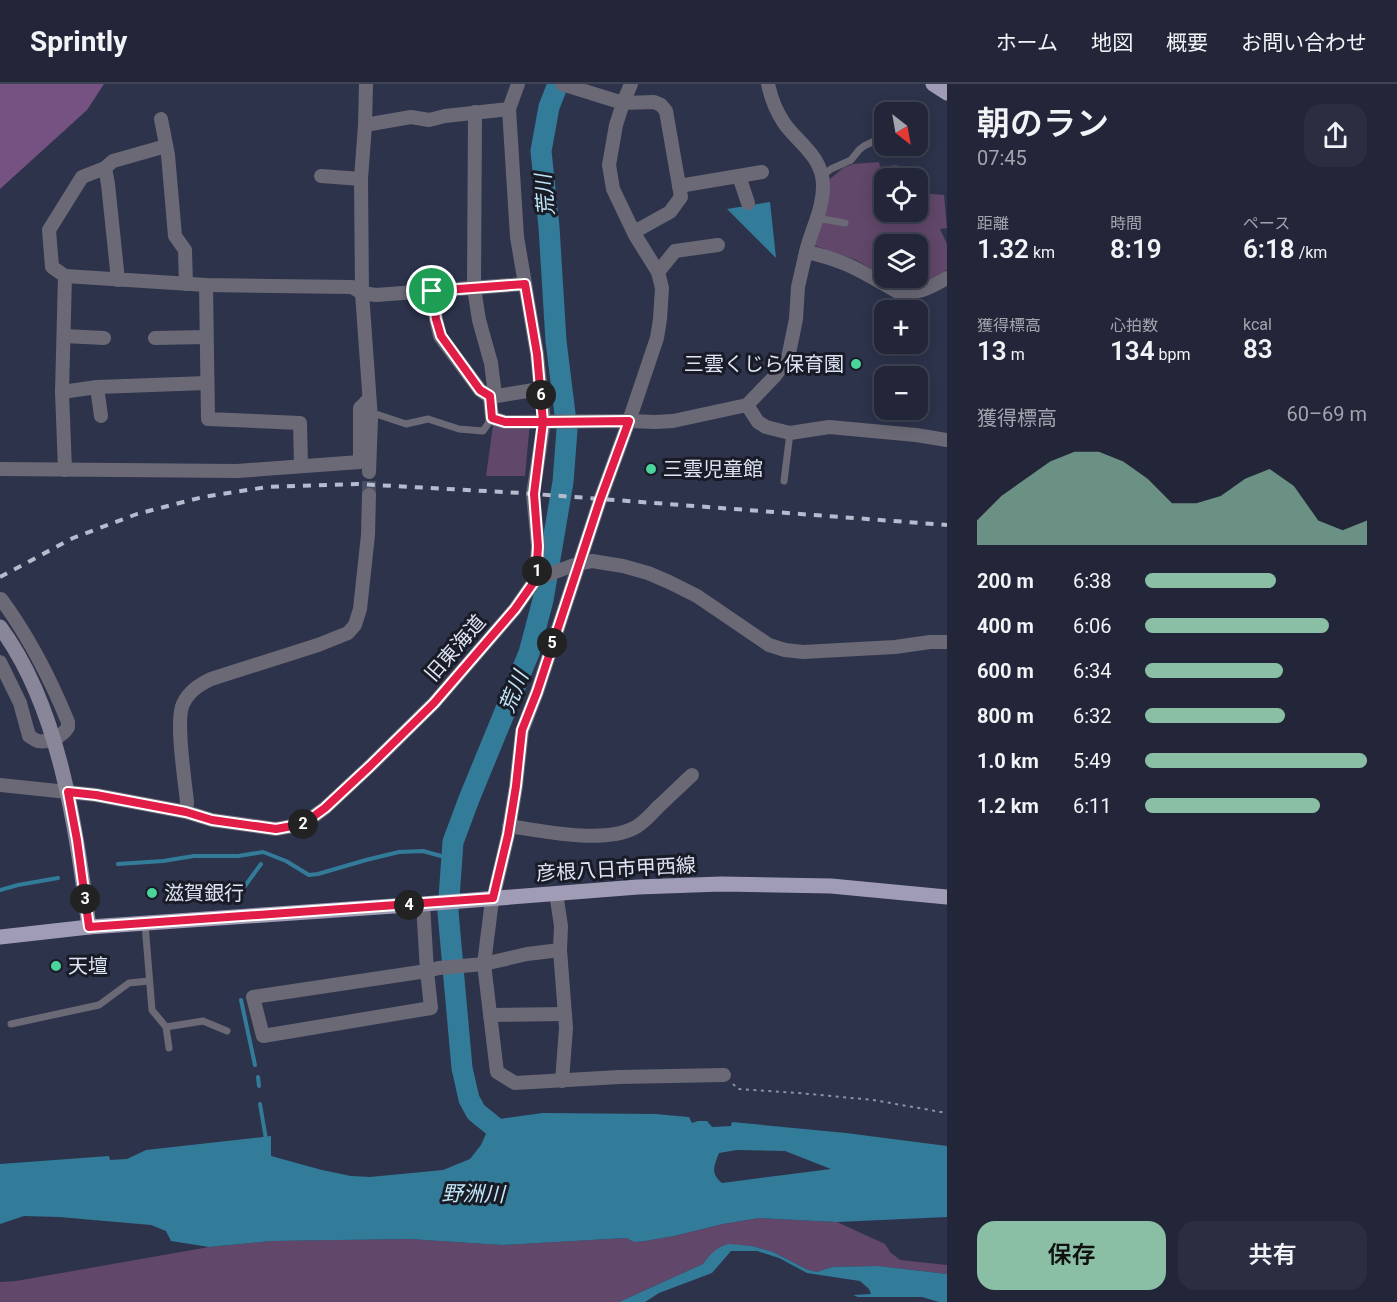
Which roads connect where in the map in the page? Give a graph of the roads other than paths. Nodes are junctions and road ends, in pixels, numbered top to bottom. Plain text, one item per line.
1 (366, 84) edge
2 (518, 84) edge
3 (562, 84) edge
4 (631, 84) edge
5 (768, 84) edge
6 (933, 84) edge
7 (947, 93) edge
8 (623, 103) junction
9 (509, 109) junction
10 (475, 112) junction
11 (161, 119) dead end
12 (365, 125) junction
13 (874, 141) edge
14 (166, 146) junction
15 (105, 168) junction
16 (762, 172) dead end
17 (321, 176) dead end
18 (739, 176) junction
19 (822, 176) junction
20 (361, 179) junction
21 (679, 186) junction
22 (747, 203) dead end
23 (817, 218) junction
24 (845, 223) dead end
25 (634, 232) junction
26 (718, 245) dead end
27 (806, 252) junction
28 (658, 272) junction
29 (65, 276) junction
30 (947, 278) edge
31 (118, 280) junction
32 (186, 284) junction
33 (525, 284) junction
34 (206, 285) junction
35 (474, 288) junction
36 (432, 291) junction
37 (362, 293) junction
38 (63, 336) junction
39 (206, 337) junction
40 (104, 338) dead end
41 (155, 338) dead end
42 (207, 383) junction
43 (98, 387) junction
44 (540, 389) junction
45 (62, 392) junction
46 (490, 396) junction
47 (370, 405) junction
48 (747, 405) junction
49 (101, 416) dead end
50 (492, 418) junction
51 (629, 421) junction
52 (548, 422) junction
53 (790, 433) junction
54 (947, 440) edge
55 (301, 466) junction
56 (0, 470) edge
57 (65, 470) junction
58 (369, 472) tunnel mouth
59 (784, 481) dead end
60 (369, 495) tunnel mouth
61 (576, 564) junction
62 (536, 579) junction
63 (0, 599) edge
64 (0, 627) edge
65 (947, 642) edge
66 (0, 662) edge
67 (52, 739) junction
68 (692, 774) dead end
69 (0, 784) edge
70 (68, 792) junction
71 (186, 812) junction
72 (509, 826) junction
73 (556, 893) junction
74 (947, 897) edge
75 (493, 898) junction
76 (423, 904) junction
77 (145, 924) junction
78 (89, 927) junction
79 (0, 937) edge
80 (560, 950) junction
81 (481, 965) junction
82 (433, 969) junction
83 (149, 981) junction
84 (565, 1014) junction
85 (490, 1015) junction
86 (11, 1024) dead end
87 (166, 1027) junction
88 (227, 1031) dead end
89 (169, 1048) dead end
90 (724, 1075) road end
91 (562, 1081) junction

1 - 12 street
2 - 9 street
3 - 8 street
4 - 8 street
5 - 19 street
6 - 7 main road
8 - 21 street
8 - 25 street
9 - 10 street
9 - 33 street
10 - 12 street
10 - 35 street
11 - 14 street
12 - 20 street
13 - 19 lane
14 - 15 street
14 - 32 street
15 - 29 street
15 - 31 street
16 - 18 street
17 - 20 street
18 - 21 street
18 - 22 street
19 - 23 street
20 - 37 street
21 - 25 street
23 - 24 lane
23 - 27 street
25 - 28 street
26 - 28 street
27 - 30 street
27 - 48 street
28 - 51 street
29 - 31 street
29 - 38 street
31 - 32 street
32 - 34 street
33 - 35 street
33 - 44 street
34 - 37 street
34 - 39 street
35 - 36 street
35 - 46 street
36 - 37 street
36 - 46 street
37 - 47 street
38 - 40 street
38 - 45 street
39 - 41 street
39 - 42 street
42 - 43 street
42 - 55 street
43 - 45 street
43 - 49 street
44 - 46 street
44 - 52 street
45 - 57 street
46 - 50 street
47 - 50 lane
47 - 55 street
47 - 58 street
48 - 51 street
48 - 53 street
50 - 52 street
51 - 52 street
51 - 61 street
52 - 62 street
53 - 54 street
53 - 59 lane
55 - 57 street
56 - 57 street
60 - 71 street
61 - 62 street
61 - 65 street
61 - 72 street
62 - 71 street, 旧東海道
63 - 67 street
64 - 67 street
66 - 67 street
67 - 70 street
68 - 72 street
69 - 70 street, 旧東海道
70 - 71 street, 旧東海道
70 - 78 street
72 - 75 street
73 - 74 main road, 彦根八日市甲西線
73 - 75 main road, 彦根八日市甲西線
73 - 80 street
75 - 76 main road, 彦根八日市甲西線
75 - 81 street
76 - 77 main road, 彦根八日市甲西線
76 - 82 street
77 - 78 main road, 彦根八日市甲西線
77 - 83 lane
78 - 79 main road, 彦根八日市甲西線
80 - 81 street
80 - 84 street
81 - 82 street
81 - 85 street
82 - 82 street
83 - 86 lane
83 - 87 lane
84 - 85 street
84 - 91 street
85 - 91 street
87 - 88 lane
87 - 89 lane
90 - 91 street

